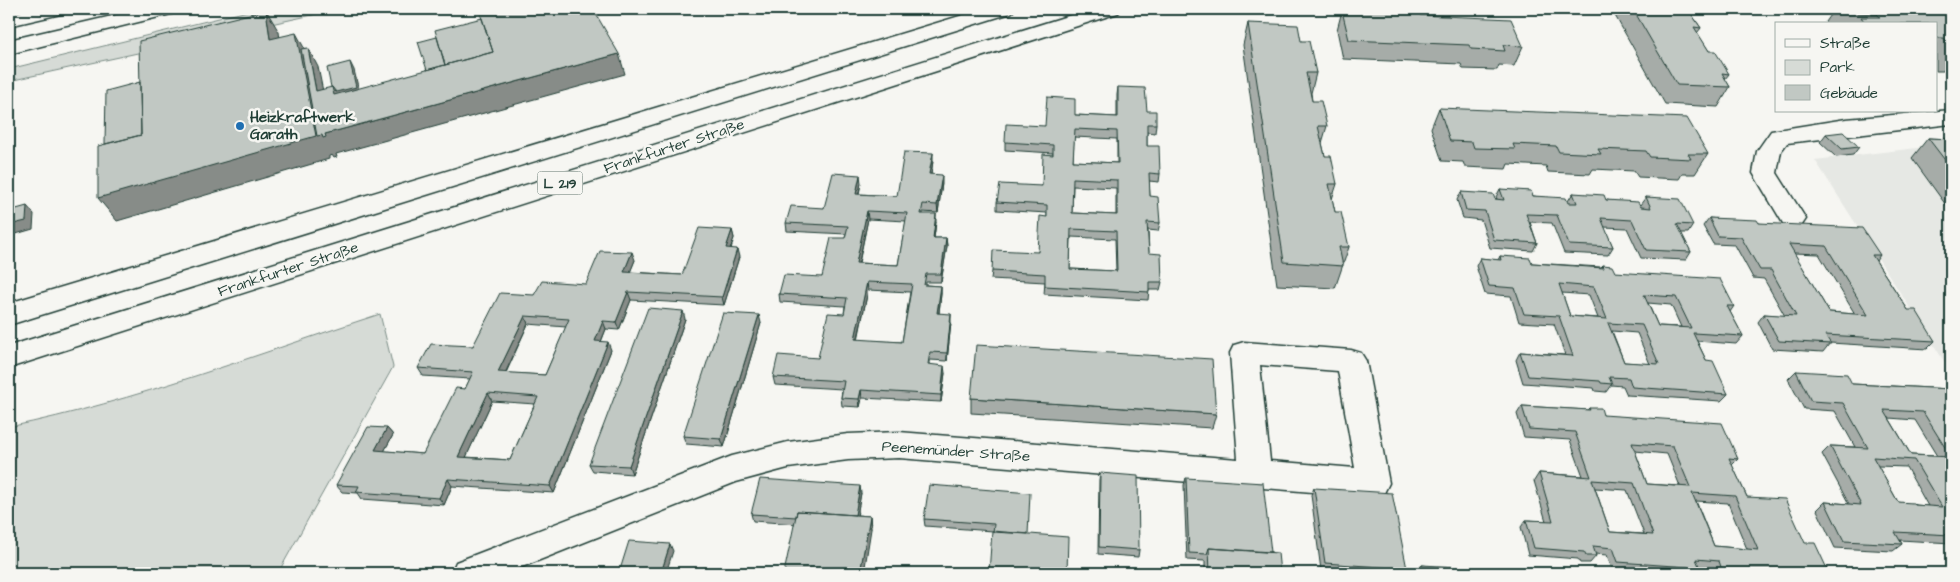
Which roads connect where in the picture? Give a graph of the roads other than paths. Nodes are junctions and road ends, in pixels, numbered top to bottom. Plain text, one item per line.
1 (58, 9) edge
2 (168, 9) edge
3 (1004, 9) edge
4 (1110, 9) edge
5 (9, 20) edge
6 (9, 47) edge
7 (1951, 117) edge
8 (1793, 219) dead end
9 (9, 314) edge
10 (9, 357) edge
11 (1255, 474) junction
12 (468, 573) edge

1 - 5 main road
2 - 6 main road
3 - 9 main road, L 219
4 - 10 main road, Frankfurter Straße / L 219
7 - 8 main road
11 - 11 main road, Peenemünder Straße
11 - 12 main road, Peenemünder Straße

